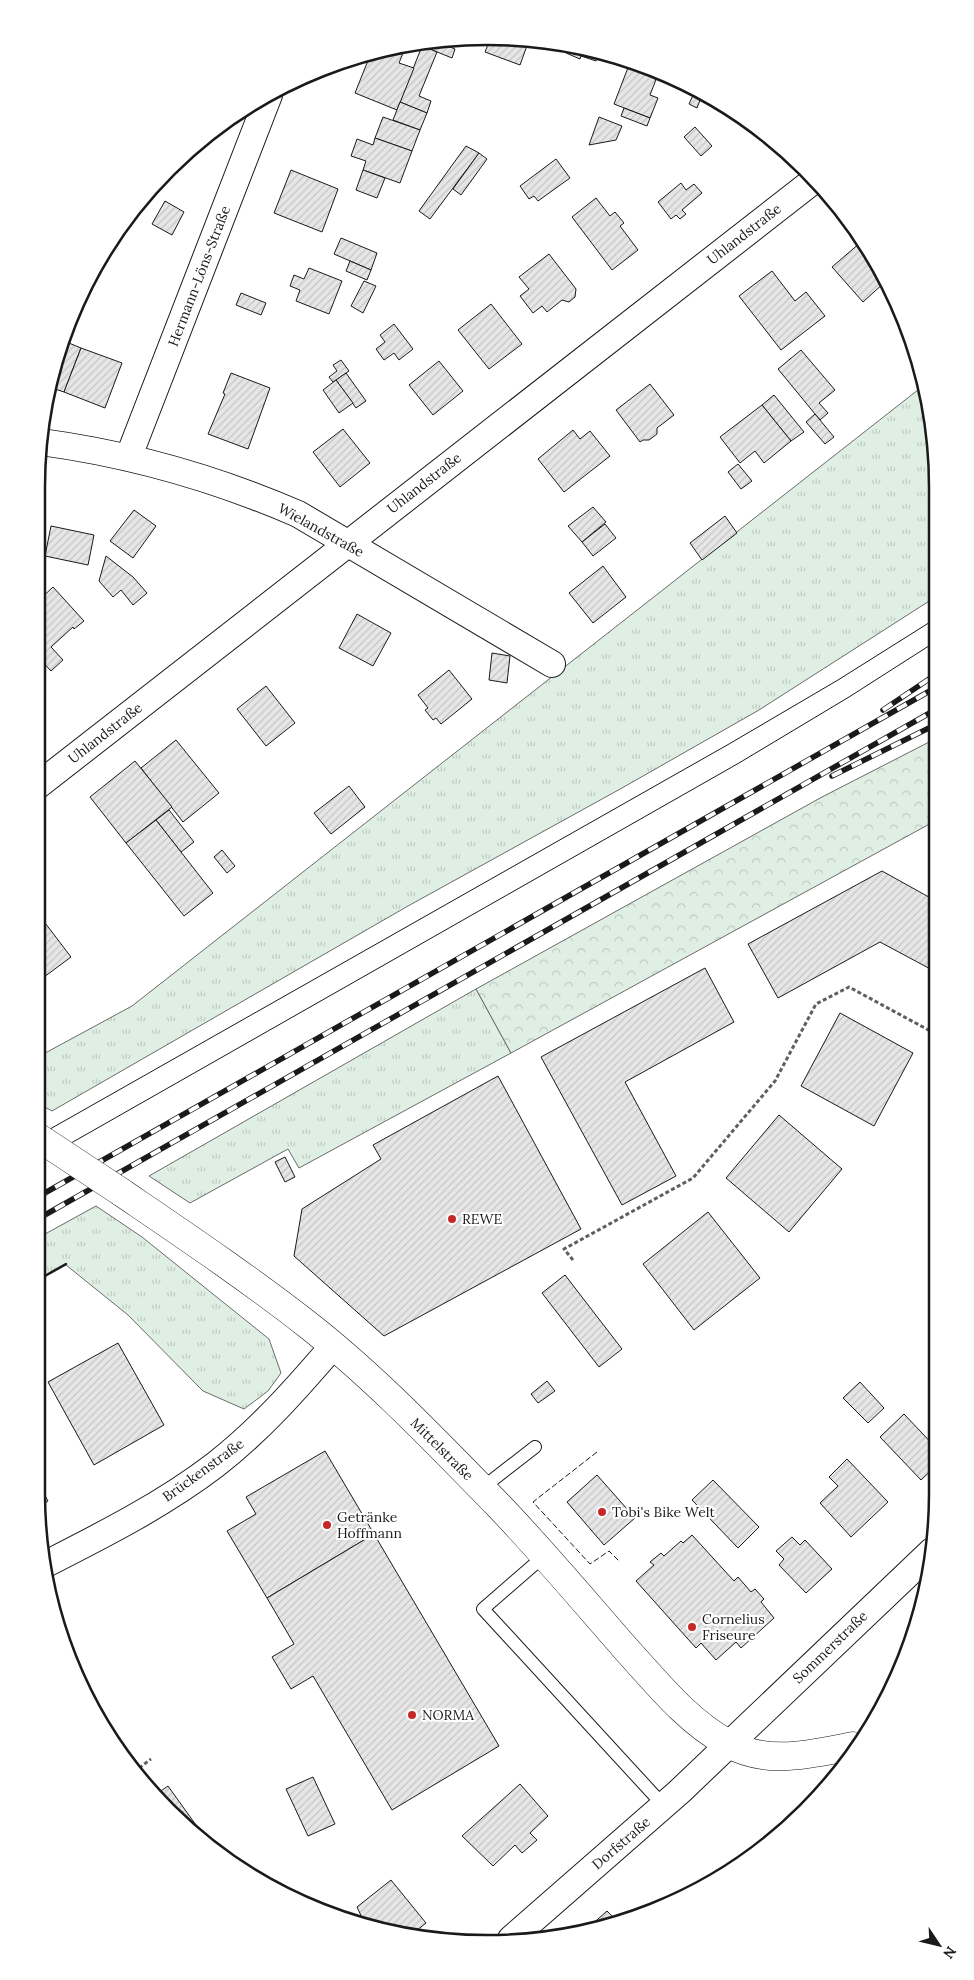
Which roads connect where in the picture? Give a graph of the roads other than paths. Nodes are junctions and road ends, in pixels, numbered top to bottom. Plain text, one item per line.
1 (265, 104) edge
2 (809, 184) edge
3 (48, 443) edge
4 (129, 456) junction
5 (347, 544) junction
6 (552, 664) dead end
7 (45, 780) edge
8 (45, 1142) edge
9 (333, 1346) junction
10 (535, 1447) dead end
11 (481, 1489) junction
12 (544, 1556) junction
13 (924, 1559) edge
14 (51, 1562) edge
15 (729, 1744) junction
16 (849, 1747) edge
17 (664, 1806) junction
18 (517, 1934) edge

1 - 4 street, Hermann-Löns-Straße
2 - 5 street, Uhlandstraße
3 - 4 street, Wielandstraße
4 - 5 street, Wielandstraße
5 - 6 street, Wielandstraße
5 - 7 street, Uhlandstraße
8 - 9 main road, Mittelstraße, bridge
9 - 11 main road, Mittelstraße
9 - 14 street, Brückenstraße
10 - 11 lane
11 - 12 main road, Mittelstraße
12 - 15 main road, Mittelstraße
12 - 17 lane
13 - 15 street, Sommerstraße
15 - 16 main road, Mittelstraße
15 - 17 street, Dorfstraße
17 - 18 street, Dorfstraße

